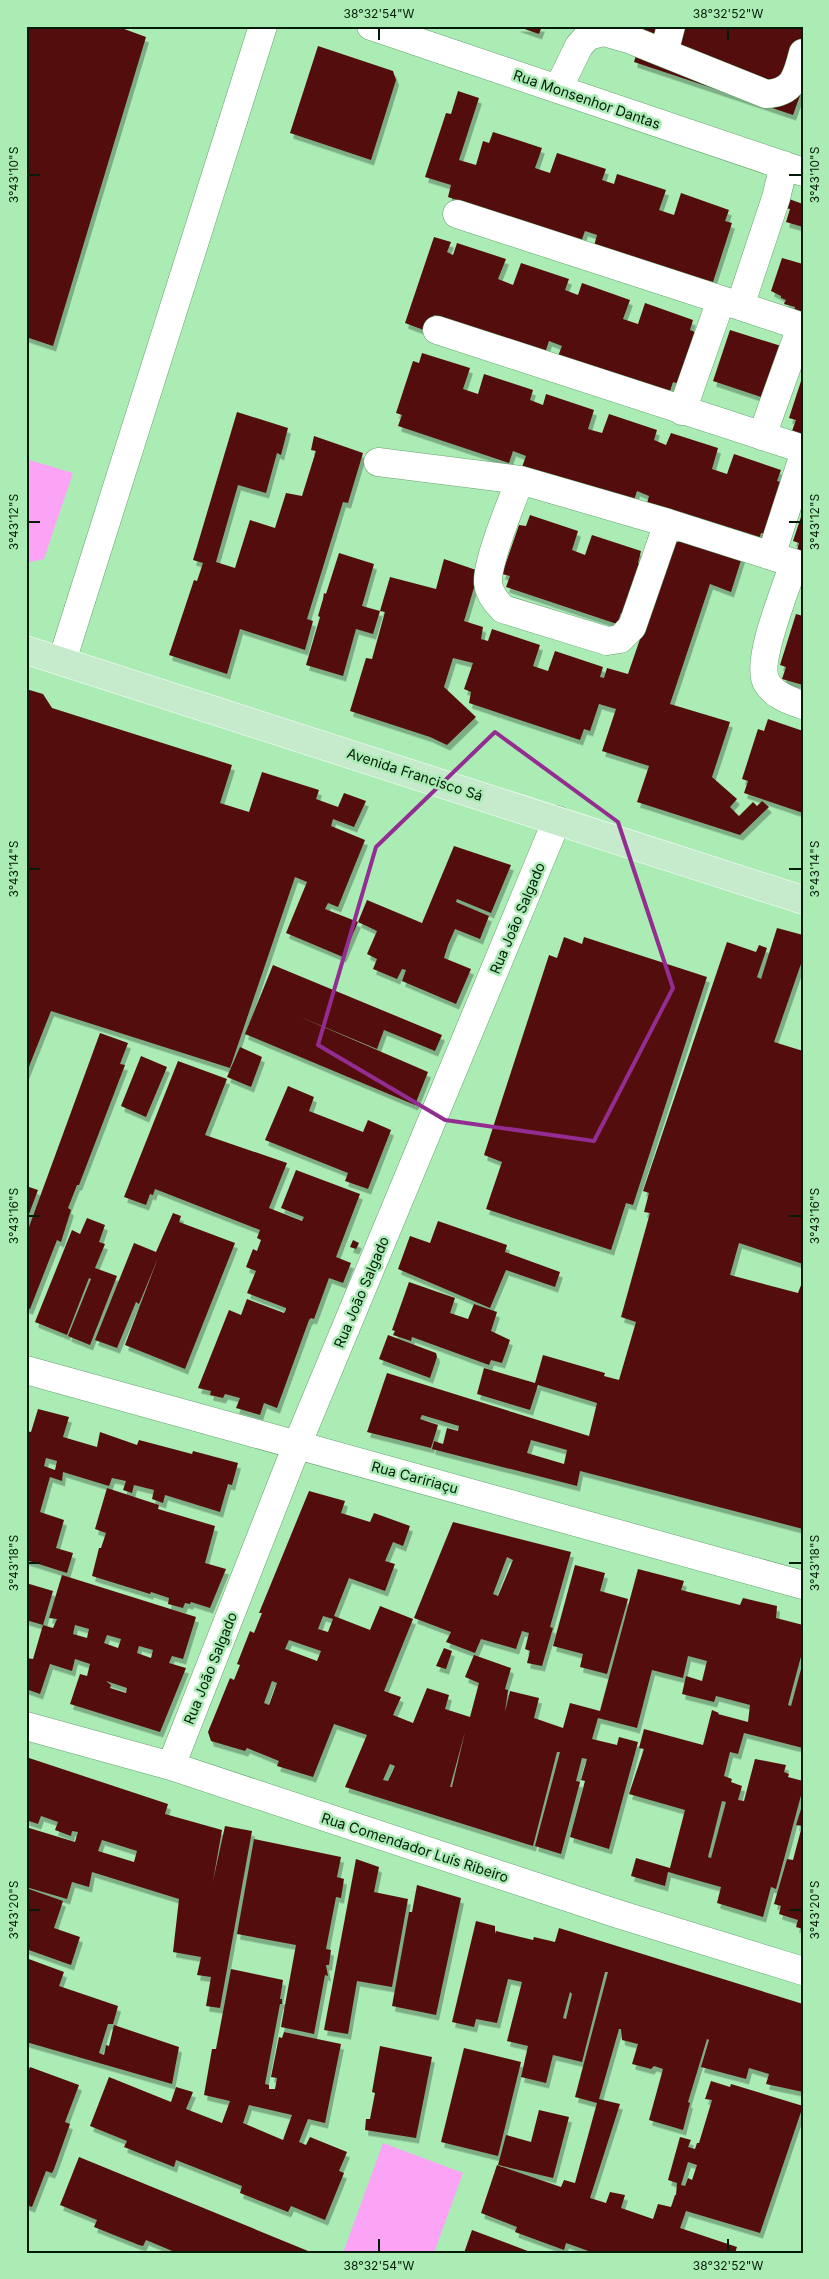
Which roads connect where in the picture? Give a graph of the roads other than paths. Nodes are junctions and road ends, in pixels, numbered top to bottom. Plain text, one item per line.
1 (263, 26) edge
2 (371, 26) edge
3 (671, 26) edge
4 (664, 53) junction
5 (803, 53) edge
6 (558, 88) junction
7 (793, 168) edge
8 (458, 214) dead end
9 (730, 303) junction
10 (802, 327) edge
11 (437, 330) dead end
12 (682, 411) junction
13 (762, 436) junction
14 (803, 449) edge
15 (803, 458) edge
16 (378, 462) dead end
17 (520, 480) junction
18 (668, 523) junction
19 (789, 562) edge
20 (26, 650) edge
21 (62, 661) junction
22 (803, 705) edge
23 (557, 820) junction
24 (803, 900) edge
25 (26, 1370) edge
26 (298, 1444) junction
27 (803, 1585) edge
28 (26, 1726) edge
29 (171, 1766) junction
30 (803, 1970) edge

1 - 21 street
2 - 6 street, Rua Monsenhor Dantas
3 - 4 street
4 - 5 street
4 - 6 street
6 - 7 street, Rua Monsenhor Dantas
7 - 9 street
8 - 9 street
9 - 10 street
9 - 12 street
10 - 13 street
11 - 12 street
12 - 13 street
13 - 14 street
15 - 19 street
16 - 17 street
17 - 18 street
17 - 18 street
18 - 19 street
19 - 22 street
20 - 21 main road, Avenida Francisco Sá
21 - 23 main road, Avenida Francisco Sá
23 - 24 main road, Avenida Francisco Sá
23 - 26 street, Rua João Salgado
25 - 26 street, Rua Caririaçu
26 - 27 street, Rua Caririaçu
26 - 29 street, Rua João Salgado
28 - 29 street, Rua Comendador Luís Ribeiro
29 - 30 street, Rua Comendador Luís Ribeiro

